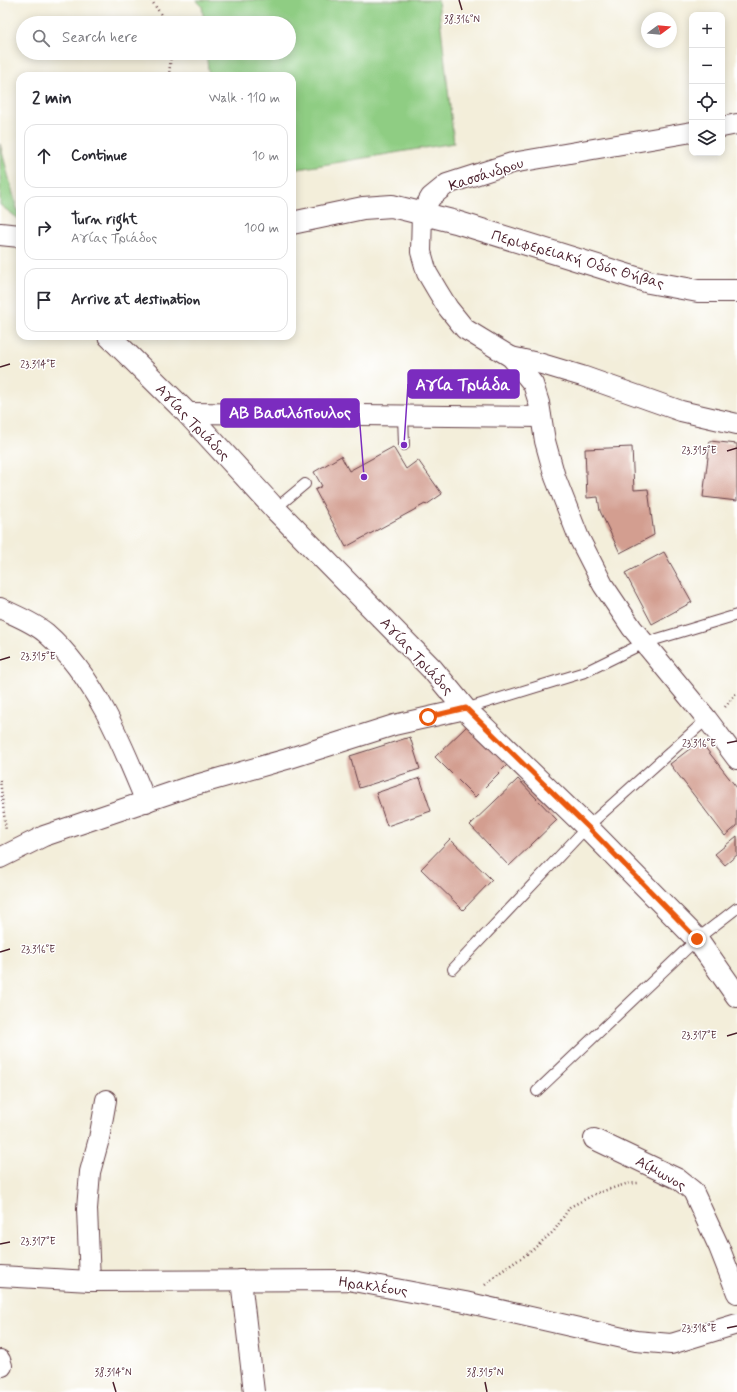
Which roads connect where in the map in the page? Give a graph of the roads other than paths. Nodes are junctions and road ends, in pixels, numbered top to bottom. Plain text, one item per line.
1 (737, 124) edge
2 (725, 126) edge
3 (689, 133) edge
4 (422, 212) junction
5 (296, 222) edge
6 (0, 234) edge
7 (16, 236) edge
8 (737, 292) edge
9 (113, 340) edge
10 (511, 357) junction
11 (187, 413) junction
12 (403, 415) junction
13 (541, 416) junction
14 (737, 424) edge
15 (404, 445) dead end
16 (305, 484) dead end
17 (275, 509) junction
18 (0, 608) edge
19 (737, 615) edge
20 (644, 643) junction
21 (466, 708) junction
22 (707, 719) junction
23 (737, 759) edge
24 (146, 802) junction
25 (588, 827) junction
26 (5, 855) edge
27 (737, 908) edge
28 (697, 939) junction
29 (453, 969) dead end
30 (737, 996) edge
31 (537, 1092) dead end
32 (106, 1100) dead end
33 (594, 1138) dead end
34 (0, 1276) edge
35 (241, 1280) junction
36 (90, 1281) junction
37 (737, 1293) edge
38 (737, 1324) edge
39 (254, 1392) edge

1 - 2 street
3 - 4 street, Κασσάνδρου
4 - 5 street
4 - 8 street, Περιφερειακή Οδός Θήβας
4 - 10 street
6 - 7 street
9 - 11 street, Αγίας Τριάδος
10 - 13 street
10 - 14 street
11 - 12 street
11 - 17 street, Αγίας Τριάδος
12 - 13 street
12 - 15 lane
13 - 20 street
16 - 17 lane
17 - 21 street, Αγίας Τριάδος
18 - 24 street
19 - 20 lane
20 - 21 lane
20 - 22 street
21 - 24 street
21 - 25 street, Αγίας Τριάδος
22 - 23 street
22 - 25 lane
24 - 26 street
25 - 28 street, Αγίας Τριάδος
25 - 29 lane
27 - 28 lane
28 - 30 street, Αγίας Τριάδος
28 - 31 lane
32 - 36 street
33 - 37 street, Αίμωνος
34 - 36 street, Ηρακλέους
35 - 36 street, Ηρακλέους
35 - 38 street, Ηρακλέους
35 - 39 street

